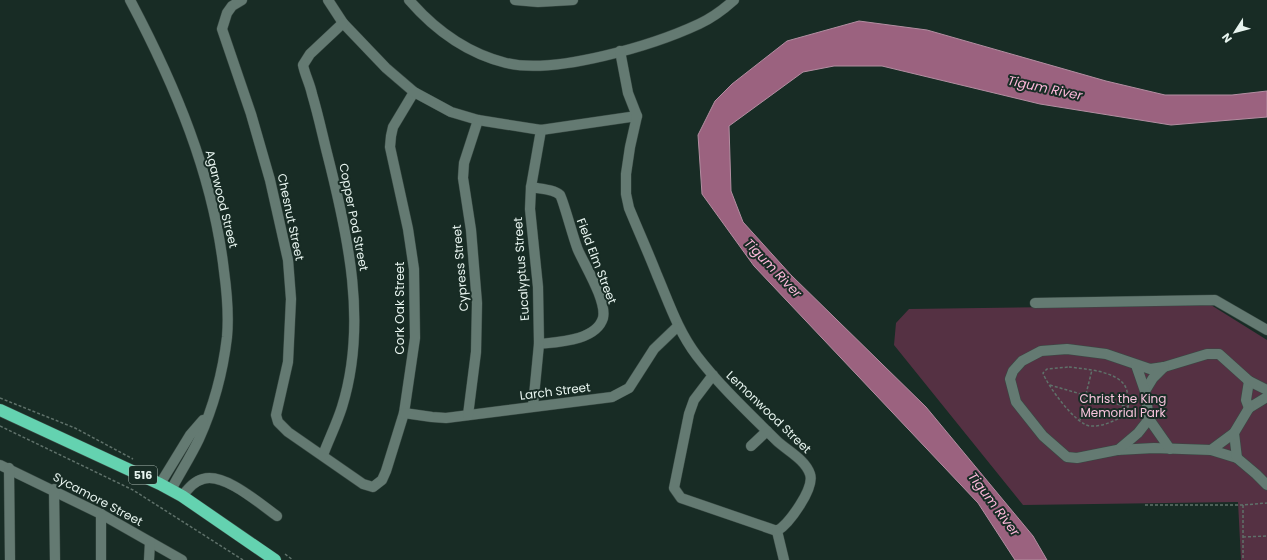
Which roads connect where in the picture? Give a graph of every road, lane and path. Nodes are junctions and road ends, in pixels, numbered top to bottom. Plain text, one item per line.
1 (130, 0) edge
2 (242, 0) edge
3 (328, 0) edge
4 (409, 0) edge
5 (515, 0) edge
6 (573, 0) edge
7 (734, 0) edge
8 (343, 23) junction
9 (620, 51) junction
10 (414, 92) junction
11 (637, 116) junction
12 (478, 120) junction
13 (541, 130) junction
14 (531, 187) junction
15 (1035, 303) dead end
16 (677, 327) junction
17 (1267, 330) edge
18 (539, 344) junction
19 (1136, 365) junction
20 (1164, 367) junction
21 (1092, 370) junction
22 (714, 375) junction
23 (1249, 381) junction
24 (1048, 384) junction
25 (1267, 390) edge
26 (1144, 391) junction
27 (1086, 395) junction
28 (1267, 397) edge
29 (532, 406) junction
30 (1128, 408) junction
31 (1249, 408) junction
32 (0, 410) edge
33 (404, 413) junction
34 (207, 415) junction
35 (468, 415) junction
36 (1148, 419) junction
37 (1080, 420) junction
38 (0, 426) edge
39 (767, 431) junction
40 (1234, 433) junction
41 (751, 446) dead end
42 (1170, 448) junction
43 (1117, 450) junction
44 (1211, 450) junction
45 (323, 455) junction
46 (1237, 458) junction
47 (4, 466) edge
48 (160, 484) junction
49 (1267, 485) edge
50 (54, 489) junction
51 (177, 493) junction
52 (1267, 503) edge
53 (1145, 505) dead end
54 (1243, 505) junction
55 (101, 514) junction
56 (277, 516) dead end
57 (777, 531) junction
58 (1267, 536) edge
59 (1243, 537) junction
60 (150, 542) junction
61 (10, 560) edge
62 (55, 560) edge
63 (101, 560) edge
64 (149, 560) edge
65 (182, 560) edge
66 (244, 560) edge
67 (275, 560) edge
68 (784, 560) edge
69 (1244, 560) edge

1 - 34 street, Agarwood Street
2 - 45 street, Chesnut Street
3 - 8 street
4 - 9 street
5 - 6 street
7 - 9 street
8 - 10 street
8 - 45 street, Copper Pod Street
9 - 11 street
10 - 12 street
10 - 33 street, Cork Oak Street
11 - 13 street
11 - 16 street, Lemonwood Street
12 - 13 street
12 - 35 street, Cypress Street
13 - 14 street, Eucalyptus Street
14 - 18 street, Eucalyptus Street
14 - 18 street, Field Elm Street
15 - 17 street
16 - 22 street, Lemonwood Street
16 - 29 street, Larch Street
18 - 29 street, Eucalyptus Street
19 - 20 street
19 - 26 street
19 - 43 street
20 - 23 street
20 - 26 street
21 - 24 path
21 - 27 path
21 - 30 path
22 - 39 street, Lemonwood Street
22 - 57 street, Lemonwood Street
23 - 25 street
23 - 31 street
24 - 27 path
24 - 37 path
26 - 36 street
27 - 30 path
27 - 37 path
28 - 31 street
29 - 35 street, Larch Street
30 - 37 path
31 - 40 street
32 - 48 highway, 516
33 - 35 street, Larch Street
33 - 45 street, Cork Oak Street
34 - 48 street, Agarwood Street
34 - 51 street, Agarwood Street
36 - 42 street
36 - 43 street
38 - 66 path
39 - 41 street
39 - 57 street, Lemonwood Street
40 - 44 street
40 - 46 street
42 - 43 street
42 - 44 street
44 - 46 street
46 - 49 street
47 - 50 street, Sycamore Street
47 - 61 street
48 - 51 highway, 516
50 - 55 street, Sycamore Street
50 - 62 street
51 - 56 street
51 - 67 highway, 516
52 - 54 path
53 - 54 path
54 - 59 path
55 - 60 street, Sycamore Street
55 - 63 street
57 - 68 street
58 - 59 path
59 - 69 path
60 - 64 street
60 - 65 street, Sycamore Street

